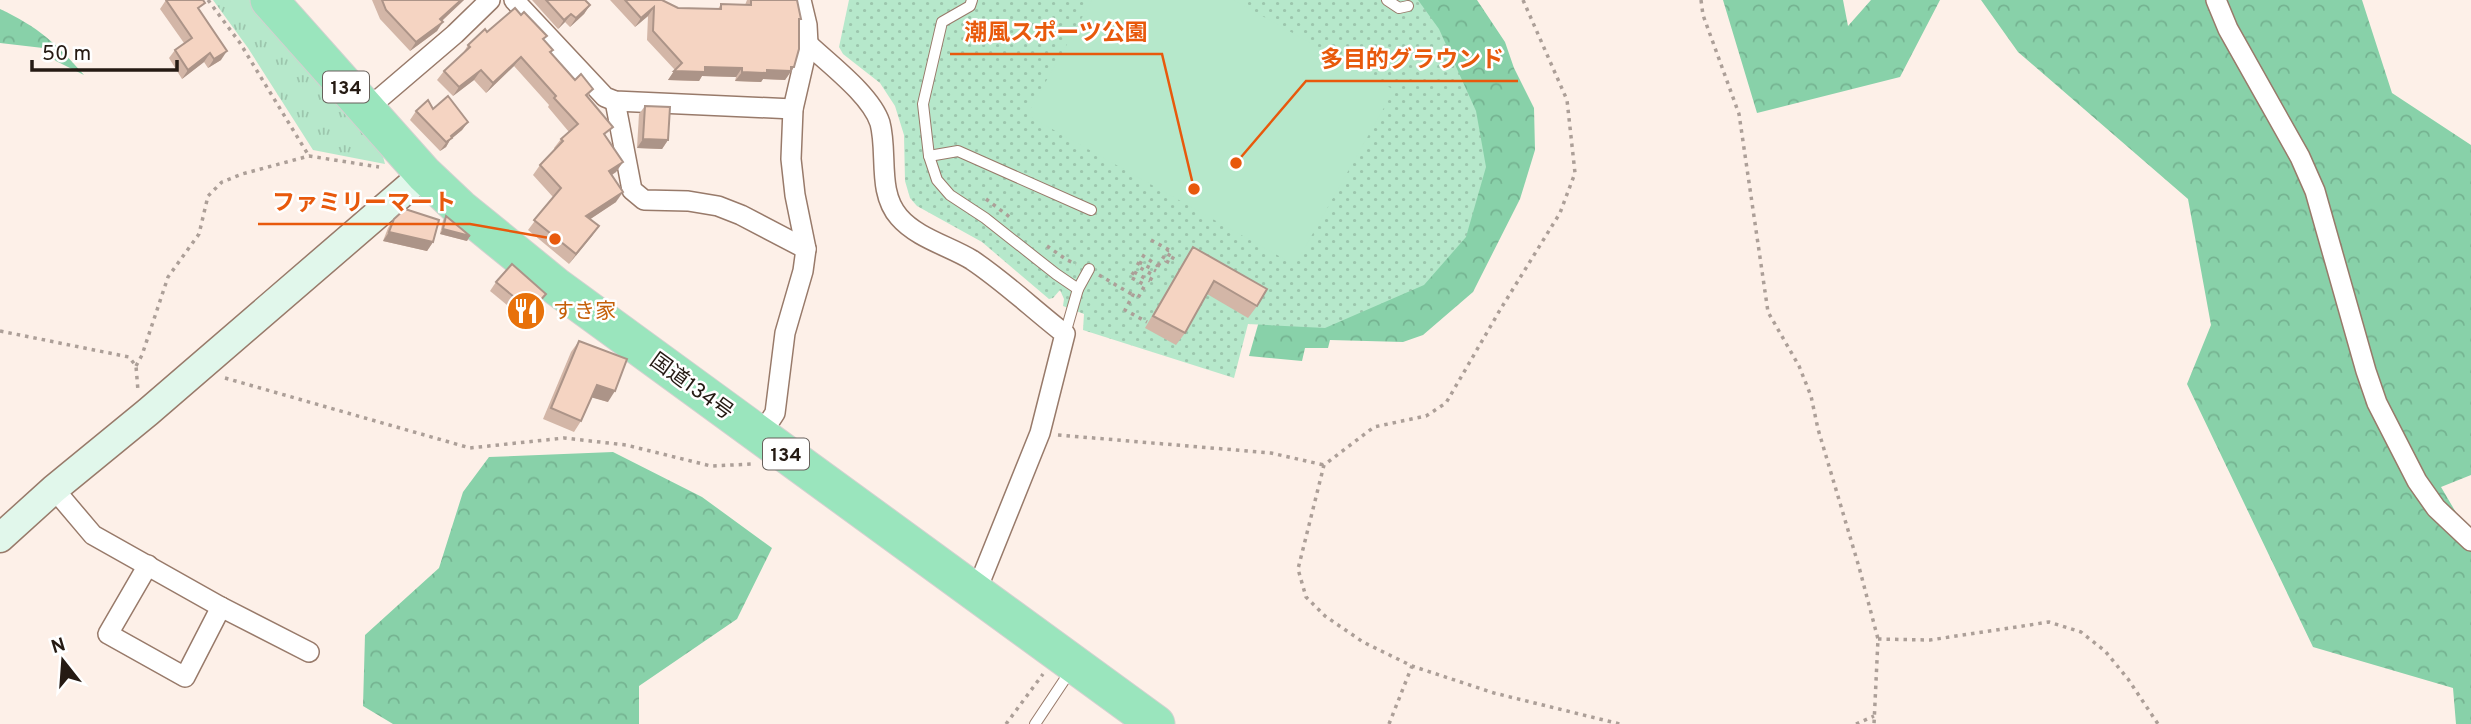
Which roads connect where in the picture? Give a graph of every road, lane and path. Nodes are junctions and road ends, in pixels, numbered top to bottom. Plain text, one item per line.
1 (208, 0) edge
2 (269, 0) edge
3 (490, 0) edge
4 (514, 0) edge
5 (801, 0) edge
6 (972, 0) edge
7 (1387, 0) edge
8 (1523, 0) edge
9 (1701, 0) edge
10 (2216, 0) edge
11 (1408, 6) dead end
12 (808, 44) junction
13 (615, 101) junction
14 (793, 109) junction
15 (366, 110) junction
16 (309, 156) junction
17 (929, 156) junction
18 (424, 174) junction
19 (982, 197) dead end
20 (1091, 210) dead end
21 (1014, 220) dead end
22 (1151, 240) dead end
23 (1040, 241) dead end
24 (806, 249) junction
25 (1168, 250) junction
26 (1176, 252) dead end
27 (1142, 255) dead end
28 (1158, 266) junction
29 (1088, 269) junction
30 (1078, 289) junction
31 (1133, 295) junction
32 (1147, 322) dead end
33 (0, 331) edge
34 (1065, 334) junction
35 (136, 366) junction
36 (196, 370) junction
37 (148, 412) junction
38 (1040, 433) junction
39 (769, 442) junction
40 (1324, 465) junction
41 (54, 489) junction
42 (0, 538) edge
43 (2471, 541) edge
44 (148, 565) junction
45 (974, 589) junction
46 (221, 607) junction
47 (1878, 639) junction
48 (309, 652) dead end
49 (1067, 658) junction
50 (1412, 666) junction
51 (1874, 716) junction
52 (1006, 724) edge
53 (1035, 724) edge
54 (1156, 724) edge
55 (1389, 724) edge
56 (1620, 724) edge
57 (1856, 724) edge
58 (1874, 724) edge
59 (2158, 724) edge

1 - 16 path
2 - 15 highway, 国道134号 / 134
3 - 15 street
4 - 13 street
5 - 12 street
6 - 17 lane
7 - 11 lane
8 - 40 path
9 - 47 path
10 - 43 street
12 - 14 street
12 - 34 street
13 - 14 street
13 - 24 street
14 - 24 street
15 - 18 highway, 国道134号 / 134
16 - 18 path
16 - 35 path
17 - 20 lane
17 - 30 lane
18 - 36 street
18 - 39 highway, 国道134号 / 134
19 - 21 path
22 - 25 path
23 - 29 path
24 - 39 street
25 - 26 path
25 - 28 path
27 - 28 path
28 - 31 path
29 - 30 lane
29 - 31 path
30 - 34 lane
31 - 32 path
33 - 35 path
34 - 38 street
35 - 37 path
36 - 37 street
36 - 39 path
37 - 41 street
38 - 40 path
38 - 45 street
39 - 45 highway, 国道134号 / 134
40 - 50 path
41 - 42 street
41 - 44 street
44 - 46 street
44 - 46 street
45 - 49 highway, 国道134号 / 134
46 - 48 street
47 - 51 path
47 - 59 path
49 - 52 path
49 - 53 lane
49 - 54 highway, 国道134号 / 134
50 - 55 path
50 - 56 path
51 - 57 path
51 - 58 path

